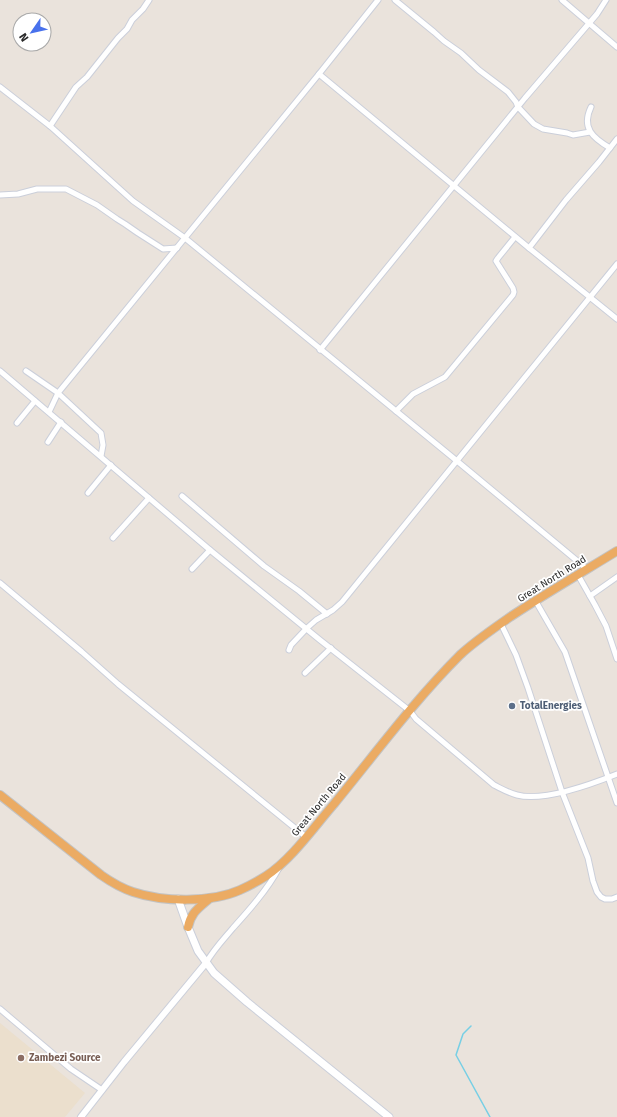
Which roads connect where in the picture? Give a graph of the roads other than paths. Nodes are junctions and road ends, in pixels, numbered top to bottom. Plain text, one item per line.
1 (149, 0) edge
2 (378, 0) edge
3 (395, 0) edge
4 (562, 0) edge
5 (606, 0) edge
6 (589, 23) junction
7 (617, 47) edge
8 (319, 74) junction
9 (0, 87) edge
10 (518, 107) junction
11 (591, 107) dead end
12 (50, 126) junction
13 (590, 132) junction
14 (617, 139) edge
15 (610, 148) junction
16 (454, 186) junction
17 (0, 195) edge
18 (185, 238) junction
19 (516, 238) junction
20 (177, 248) junction
21 (529, 248) junction
22 (617, 264) edge
23 (590, 296) junction
24 (617, 319) edge
25 (320, 350) junction
26 (0, 371) edge
27 (26, 371) dead end
28 (58, 393) junction
29 (35, 400) junction
30 (396, 411) junction
31 (49, 412) junction
32 (61, 422) junction
33 (17, 423) dead end
34 (48, 442) dead end
35 (101, 456) junction
36 (457, 461) junction
37 (111, 465) junction
38 (88, 493) dead end
39 (182, 496) dead end
40 (148, 498) junction
41 (114, 538) dead end
42 (210, 550) junction
43 (617, 551) edge
44 (192, 569) dead end
45 (588, 569) junction
46 (578, 575) junction
47 (617, 577) edge
48 (0, 583) edge
49 (590, 596) junction
50 (535, 600) junction
51 (327, 614) junction
52 (501, 624) junction
53 (306, 628) junction
54 (331, 648) junction
55 (289, 650) dead end
56 (617, 659) edge
57 (304, 673) dead end
58 (410, 711) junction
59 (617, 774) edge
60 (609, 777) junction
61 (562, 792) junction
62 (0, 795) edge
63 (617, 803) edge
64 (306, 837) junction
65 (283, 862) junction
66 (617, 897) edge
67 (210, 898) junction
68 (178, 899) junction
69 (188, 927) junction
70 (206, 963) junction
71 (0, 1009) edge
72 (102, 1090) junction
73 (81, 1117) edge
74 (389, 1117) edge

1 - 12 street
2 - 8 street
3 - 10 street
4 - 6 street
5 - 6 street
6 - 7 street
6 - 10 street
8 - 16 street
8 - 18 street
9 - 12 street
10 - 13 street
10 - 16 street
11 - 13 street
12 - 18 street
13 - 15 street
14 - 15 street
15 - 21 street
16 - 19 street
16 - 25 street
17 - 20 street
18 - 20 street
18 - 25 street
19 - 21 street
19 - 30 street
20 - 28 street
21 - 23 street
22 - 23 street
23 - 24 street
23 - 36 street
25 - 30 street
26 - 29 street
27 - 28 street
28 - 31 street
28 - 35 street
29 - 31 street
29 - 33 street
30 - 36 street
31 - 32 street
32 - 34 street
32 - 35 street
35 - 37 street
36 - 45 street
36 - 51 street
37 - 38 street
37 - 40 street
39 - 51 street
40 - 41 street
40 - 42 street
42 - 44 street
42 - 53 street
43 - 45 highway, Great North Road
45 - 46 highway, Great North Road
46 - 49 street
46 - 50 highway, Great North Road
47 - 49 street
48 - 64 street
49 - 56 street
50 - 52 highway, Great North Road
50 - 60 street
51 - 53 street
52 - 58 highway, Great North Road
52 - 61 street
53 - 54 street
53 - 55 street
54 - 57 street
54 - 58 street
58 - 61 street
58 - 64 highway, Great North Road
59 - 60 street
60 - 61 street
60 - 63 street
61 - 66 street
62 - 68 highway, Great North Road
64 - 65 highway, Great North Road
65 - 67 highway, Great North Road
65 - 70 street
67 - 68 highway, Great North Road
67 - 69 highway
68 - 69 main road
69 - 70 main road
70 - 72 street
70 - 74 main road
71 - 72 street
72 - 73 street

